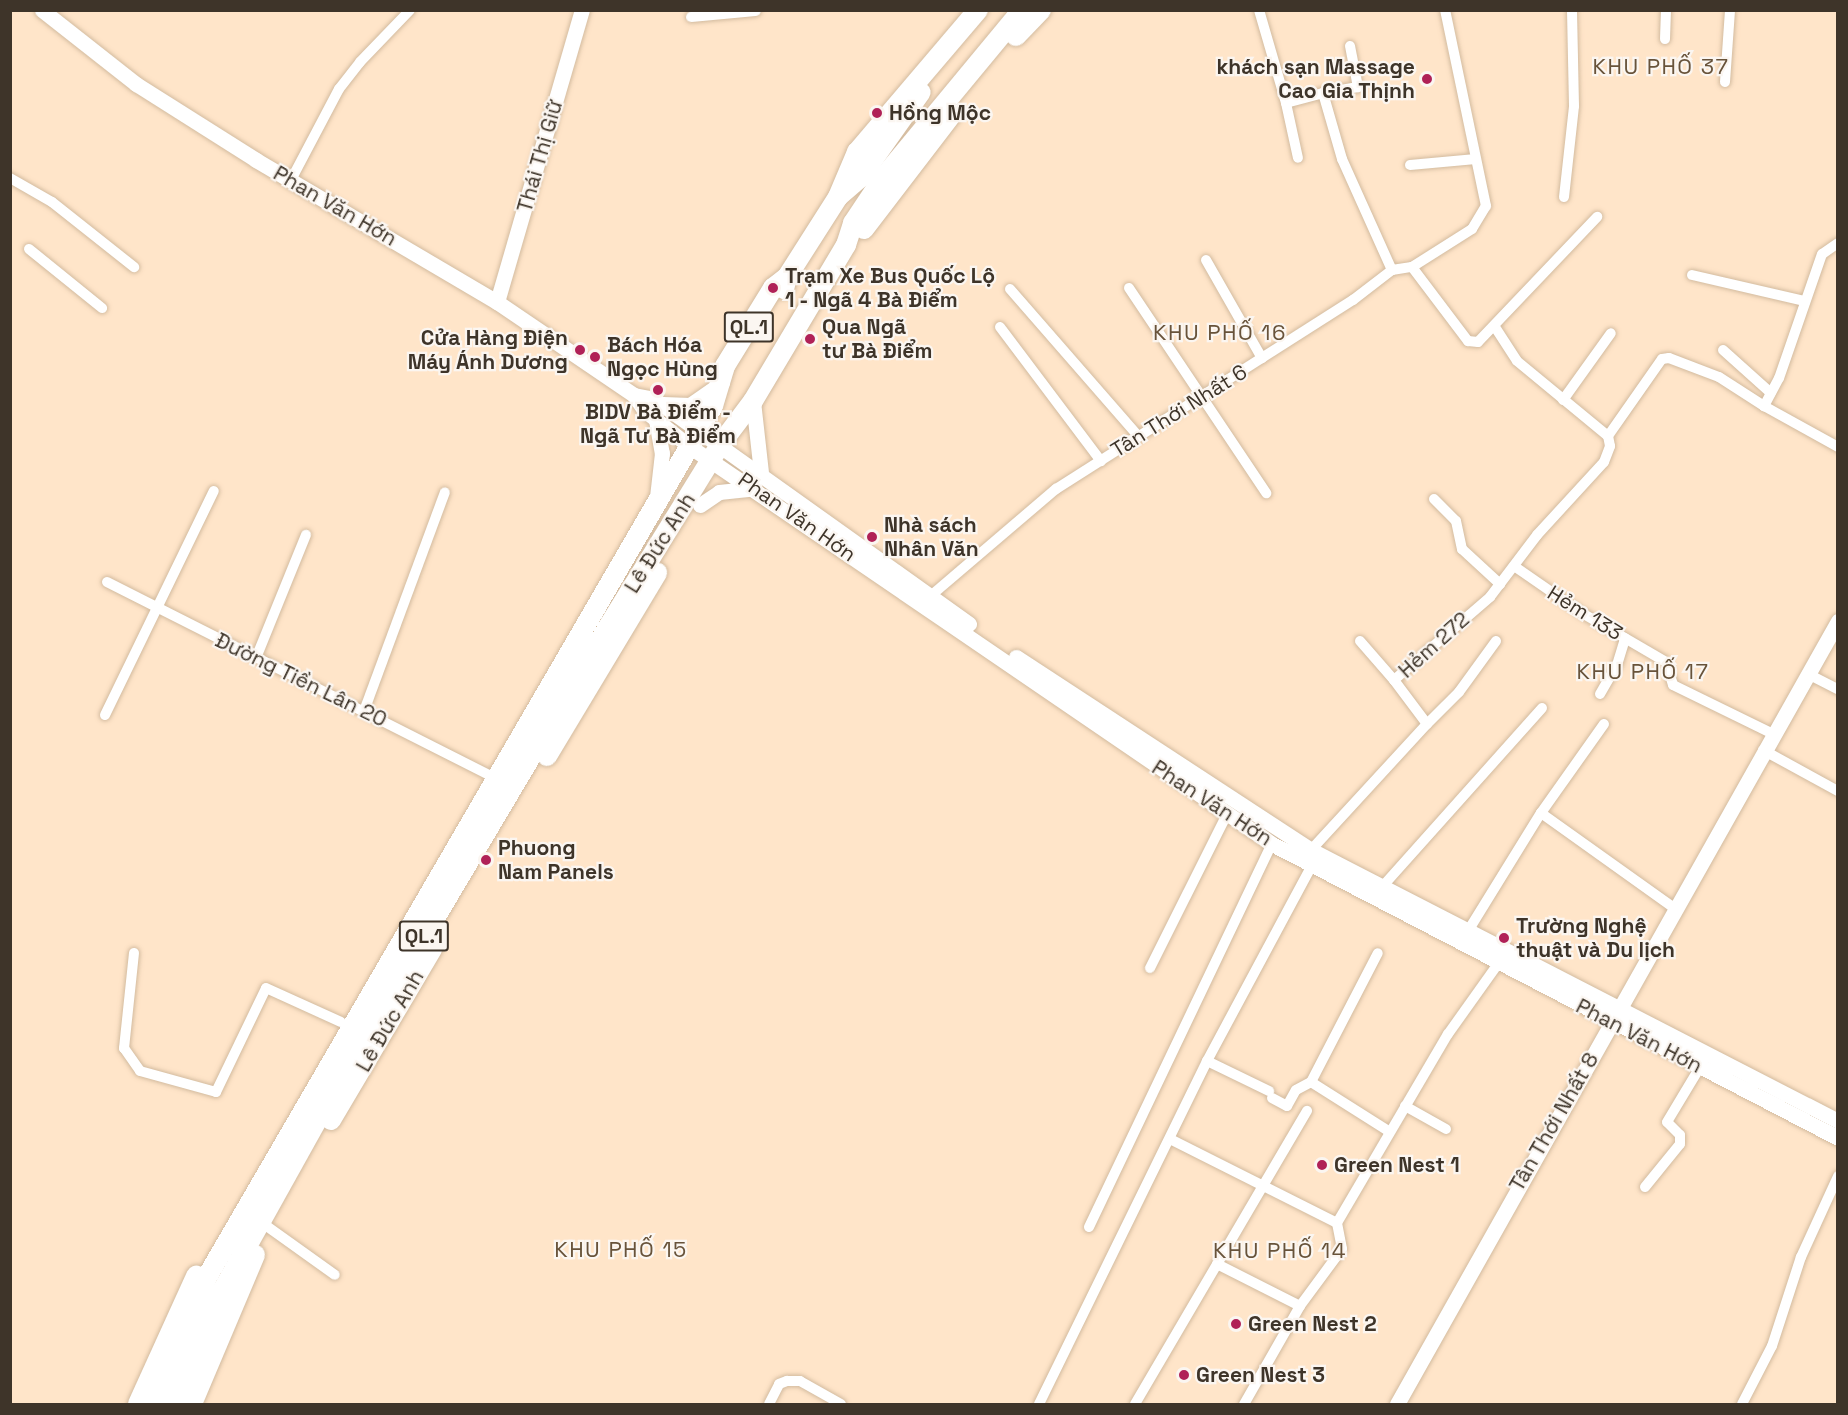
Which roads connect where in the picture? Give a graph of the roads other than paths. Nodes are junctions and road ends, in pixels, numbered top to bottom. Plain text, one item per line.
1 (42, 10) edge
2 (410, 10) edge
3 (582, 10) edge
4 (978, 10) edge
5 (991, 10) edge
6 (1041, 10) edge
7 (1259, 10) edge
8 (1445, 10) edge
9 (1572, 10) edge
10 (1666, 10) edge
11 (1730, 10) edge
12 (756, 11) edge
13 (691, 17) dead end
14 (1022, 17) edge
15 (1665, 39) dead end
16 (1350, 46) dead end
17 (1725, 82) dead end
18 (1323, 93) junction
19 (1286, 103) junction
20 (1298, 158) dead end
21 (1476, 159) junction
22 (1410, 165) dead end
23 (10, 178) edge
24 (291, 180) junction
25 (1564, 197) dead end
26 (833, 205) junction
27 (1596, 217) dead end
28 (1838, 243) edge
29 (29, 249) dead end
30 (1206, 260) dead end
31 (134, 267) dead end
32 (1412, 267) junction
33 (1392, 270) junction
34 (1692, 275) dead end
35 (1129, 288) dead end
36 (1010, 289) dead end
37 (1805, 301) junction
38 (497, 302) junction
39 (102, 308) dead end
40 (1000, 327) dead end
41 (1494, 327) junction
42 (1611, 333) dead end
43 (1723, 350) dead end
44 (1262, 358) junction
45 (722, 383) junction
46 (1771, 393) junction
47 (634, 395) junction
48 (1201, 398) junction
49 (1563, 400) junction
50 (753, 401) junction
51 (661, 403) junction
52 (1764, 406) junction
53 (657, 420) junction
54 (1608, 436) junction
55 (1139, 437) junction
56 (694, 439) junction
57 (1838, 447) edge
58 (716, 452) junction
59 (1101, 461) junction
60 (761, 472) junction
61 (699, 480) junction
62 (755, 488) junction
63 (214, 491) dead end
64 (446, 492) dead end
65 (1266, 493) dead end
66 (1434, 499) dead end
67 (655, 504) junction
68 (700, 505) junction
69 (306, 535) dead end
70 (1514, 566) junction
71 (107, 582) dead end
72 (1500, 584) junction
73 (926, 599) junction
74 (158, 610) junction
75 (1838, 621) edge
76 (614, 631) junction
77 (1625, 638) junction
78 (1360, 641) dead end
79 (1496, 641) dead end
80 (256, 658) junction
81 (1808, 674) junction
82 (1394, 680) junction
83 (1838, 689) edge
84 (1600, 694) dead end
85 (1542, 708) dead end
86 (364, 711) junction
87 (105, 715) dead end
88 (1427, 724) junction
89 (1604, 724) dead end
90 (1773, 734) junction
91 (1763, 750) junction
92 (490, 775) junction
93 (1838, 791) edge
94 (1541, 813) junction
95 (1227, 814) junction
96 (1272, 844) junction
97 (1311, 850) junction
98 (1311, 867) junction
99 (1382, 887) junction
100 (1673, 907) junction
101 (1468, 931) junction
102 (134, 953) dead end
103 (1378, 953) dead end
104 (1498, 964) junction
105 (1150, 968) dead end
106 (1620, 1007) junction
107 (1611, 1022) junction
108 (346, 1025) junction
109 (1207, 1061) junction
110 (1700, 1067) junction
111 (353, 1071) junction
112 (1311, 1082) junction
113 (1405, 1106) junction
114 (1307, 1111) dead end
115 (1838, 1121) edge
116 (1446, 1129) dead end
117 (1390, 1132) junction
118 (1838, 1138) edge
119 (1170, 1139) junction
120 (1838, 1176) edge
121 (1263, 1185) junction
122 (1645, 1187) dead end
123 (1337, 1223) junction
124 (268, 1227) junction
125 (1089, 1227) dead end
126 (1217, 1264) junction
127 (335, 1275) dead end
128 (1300, 1306) junction
129 (138, 1404) edge
130 (153, 1404) edge
131 (172, 1404) edge
132 (192, 1404) edge
133 (769, 1404) edge
134 (841, 1404) edge
135 (1039, 1404) edge
136 (1134, 1404) edge
137 (1244, 1404) edge
138 (1397, 1404) edge
139 (1742, 1404) edge

1 - 24 main road, Phan Văn Hớn
2 - 24 street
3 - 38 main road, Thái Thị Giữ
4 - 26 highway, Lê Đức Anh / QL.1
5 - 26 highway, Lê Đức Anh / QL.1
6 - 14 highway, QL.1
7 - 19 street
8 - 21 street, Tân Thới Nhất 6
9 - 25 street
10 - 15 street
11 - 17 street
12 - 13 street
14 - 50 highway, QL.1
16 - 18 street
18 - 19 street
18 - 33 street
19 - 20 street
21 - 22 street
21 - 32 street, Tân Thới Nhất 6
23 - 31 street
24 - 38 main road, Phan Văn Hớn
26 - 45 highway, Lê Đức Anh / QL.1
27 - 41 street
28 - 37 street
29 - 39 street
30 - 44 street
32 - 33 street, Tân Thới Nhất 6
32 - 41 street
33 - 44 street, Tân Thới Nhất 6
34 - 37 street
35 - 48 street
36 - 55 street
37 - 46 street
38 - 47 main road, Phan Văn Hớn
40 - 59 street
41 - 49 street
42 - 49 street
43 - 46 street
44 - 48 street, Tân Thới Nhất 6
45 - 51 main road
45 - 56 highway, Lê Đức Anh / QL.1
46 - 52 street
47 - 51 main road, Phan Văn Hớn
47 - 53 main road, Phan Văn Hớn
48 - 55 street, Tân Thới Nhất 6
48 - 65 street
49 - 54 street
50 - 58 highway, QL.1
50 - 60 main road
51 - 56 main road, Phan Văn Hớn
52 - 54 street
52 - 57 street
53 - 56 main road, Phan Văn Hớn
53 - 67 main road
54 - 70 street, Hẻm 272
55 - 59 street, Tân Thới Nhất 6
56 - 58 main road, Phan Văn Hớn
56 - 67 highway, Lê Đức Anh / QL.1
58 - 60 main road, Phan Văn Hớn
58 - 61 highway, QL.1
58 - 62 main road, Phan Văn Hớn
59 - 73 street, Tân Thới Nhất 6
60 - 73 main road, Phan Văn Hớn
61 - 68 highway, Lê Đức Anh
61 - 76 highway, Lê Đức Anh / QL.1
62 - 68 main road
62 - 73 main road, Phan Văn Hớn
63 - 74 street
64 - 86 street
66 - 72 street
67 - 92 highway, Lê Đức Anh / QL.1
68 - 76 highway, Lê Đức Anh / QL.1
69 - 80 street
70 - 72 street, Hẻm 272
70 - 77 street, Hẻm 133
71 - 74 street, Đường Tiền Lân 20
72 - 82 street, Hẻm 272
73 - 95 main road, Phan Văn Hớn
73 - 97 main road, Phan Văn Hớn
74 - 80 street, Đường Tiền Lân 20
74 - 87 street
75 - 81 main road, Tân Thới Nhất 8
76 - 111 highway, Lê Đức Anh / QL.1
77 - 84 street
77 - 90 street, Hẻm 133
78 - 82 street
79 - 88 street
80 - 86 street, Đường Tiền Lân 20
81 - 83 street
81 - 90 main road, Tân Thới Nhất 8
82 - 88 street, Hẻm 272
85 - 99 street
86 - 92 street, Đường Tiền Lân 20
88 - 97 street
89 - 94 street
90 - 91 main road, Tân Thới Nhất 8
91 - 93 street
91 - 100 main road, Tân Thới Nhất 8
92 - 108 highway, Lê Đức Anh / QL.1
94 - 100 street
94 - 101 street
95 - 96 main road, Phan Văn Hớn
95 - 105 street
96 - 98 main road, Phan Văn Hớn
96 - 125 street
97 - 99 main road, Phan Văn Hớn
98 - 104 main road, Phan Văn Hớn
98 - 109 street
99 - 101 main road, Phan Văn Hớn
100 - 106 main road, Tân Thới Nhất 8
101 - 106 main road, Phan Văn Hớn
102 - 108 street
103 - 112 street
104 - 107 main road, Phan Văn Hớn
104 - 113 street
106 - 107 main road, Tân Thới Nhất 8
106 - 115 main road, Phan Văn Hớn
107 - 110 main road, Phan Văn Hớn
107 - 138 main road, Tân Thới Nhất 8
108 - 129 highway, Lê Đức Anh / QL.1
108 - 130 highway, Lê Đức Anh / QL.1
109 - 112 street
109 - 119 street
110 - 118 main road, Phan Văn Hớn
110 - 122 street
111 - 124 highway, Lê Đức Anh / QL.1
111 - 131 highway, Lê Đức Anh / QL.1
112 - 117 street
113 - 116 street
113 - 117 street
114 - 121 street
117 - 123 street
119 - 121 street
119 - 135 street
120 - 139 street
121 - 123 street
121 - 126 street
123 - 128 street
124 - 127 street
124 - 132 highway, Lê Đức Anh / QL.1
126 - 128 street
126 - 136 street
128 - 137 street
133 - 134 street

